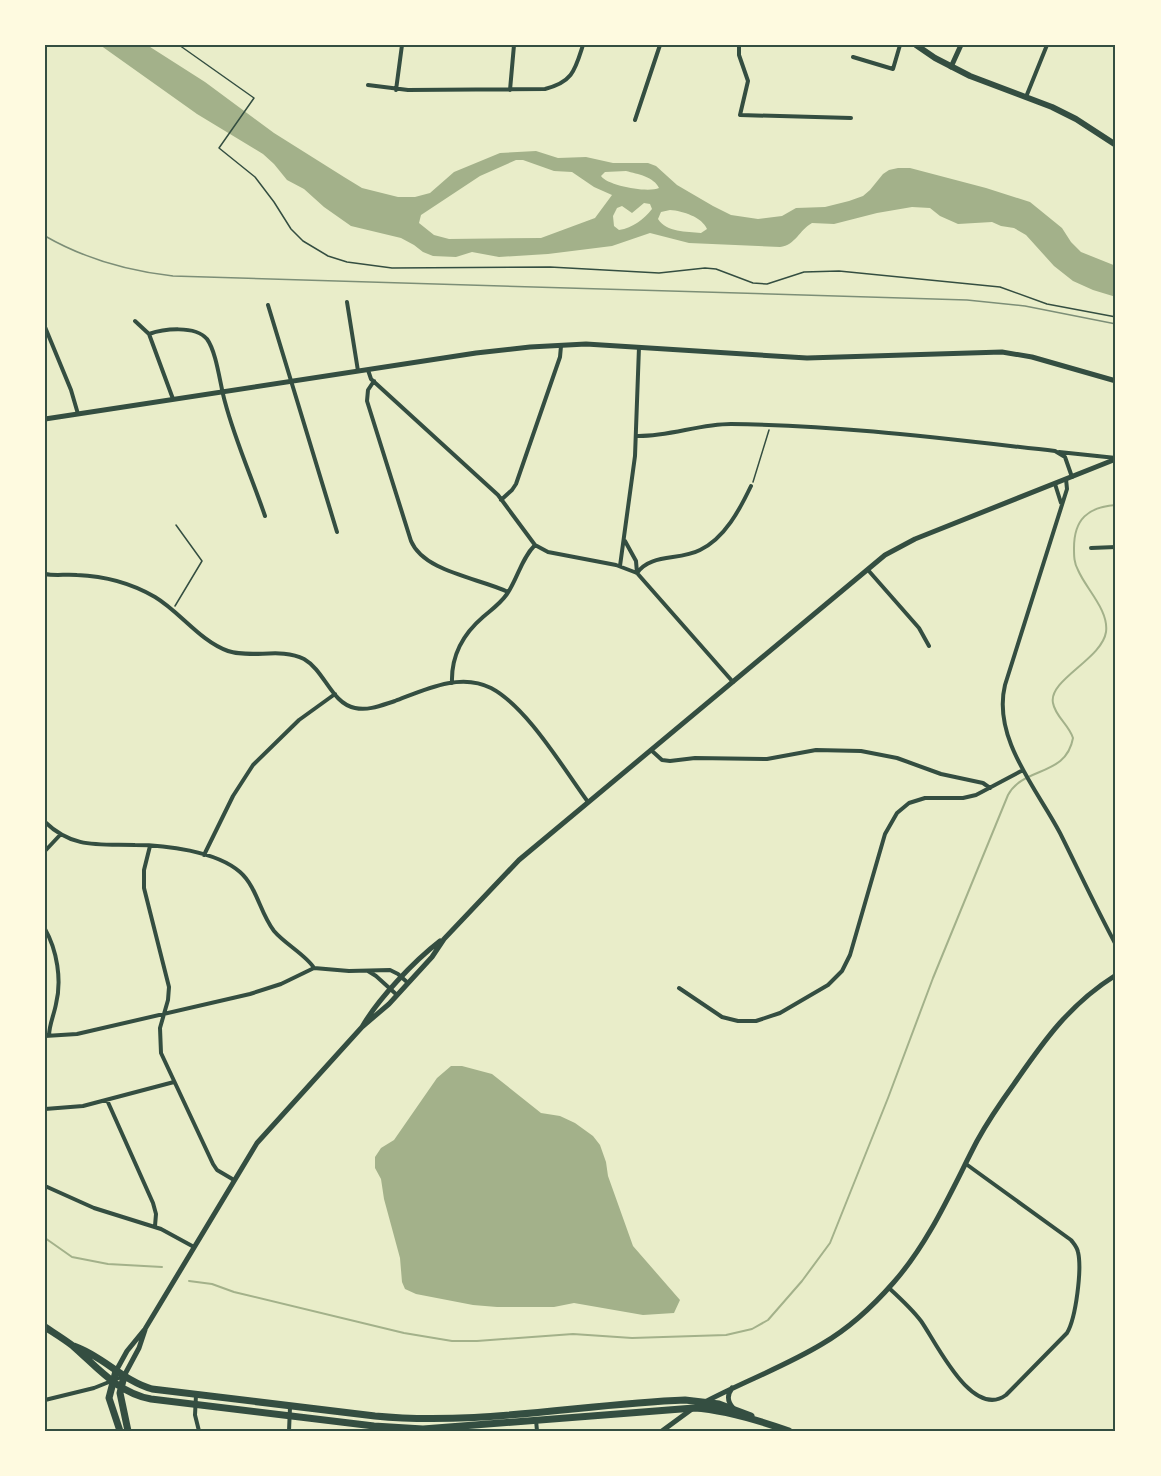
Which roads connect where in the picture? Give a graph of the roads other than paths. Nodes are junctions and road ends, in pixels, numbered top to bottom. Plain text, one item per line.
1 (402, 45) edge
2 (514, 45) edge
3 (583, 45) edge
4 (660, 45) edge
5 (739, 45) edge
6 (900, 45) edge
7 (916, 45) edge
8 (961, 45) edge
9 (1047, 45) edge
10 (853, 57) dead end
11 (951, 67) junction
12 (368, 85) dead end
13 (396, 90) junction
14 (510, 90) junction
15 (1026, 97) junction
16 (851, 118) dead end
17 (635, 120) dead end
18 (1116, 146) edge
19 (348, 302) dead end
20 (268, 305) dead end
21 (135, 321) dead end
22 (45, 327) edge
23 (149, 334) junction
24 (561, 345) junction
25 (639, 347) junction
26 (368, 370) junction
27 (358, 371) junction
28 (291, 381) junction
29 (374, 381) junction
30 (1116, 381) edge
31 (222, 391) junction
32 (173, 399) junction
33 (78, 414) junction
34 (45, 419) edge
35 (636, 436) junction
36 (1055, 451) junction
37 (1116, 458) edge
38 (1069, 478) junction
39 (1055, 484) junction
40 (751, 486) road end
41 (501, 500) junction
42 (1061, 505) junction
43 (265, 516) dead end
44 (337, 532) dead end
45 (625, 540) junction
46 (535, 545) junction
47 (1116, 547) edge
48 (1091, 548) dead end
49 (620, 566) junction
50 (867, 569) junction
51 (637, 573) junction
52 (45, 576) edge
53 (508, 592) junction
54 (929, 646) dead end
55 (733, 682) junction
56 (452, 683) junction
57 (335, 694) junction
58 (651, 750) junction
59 (1024, 771) junction
60 (990, 789) junction
61 (588, 802) junction
62 (45, 822) edge
63 (60, 835) junction
64 (150, 846) junction
65 (45, 851) edge
66 (204, 855) junction
67 (45, 929) edge
68 (444, 939) junction
69 (1116, 945) edge
70 (314, 968) junction
71 (367, 971) junction
72 (1116, 975) edge
73 (402, 978) junction
74 (408, 983) junction
75 (679, 988) dead end
76 (391, 990) junction
77 (397, 995) junction
78 (163, 1014) junction
79 (362, 1028) junction
80 (47, 1036) edge
81 (174, 1082) junction
82 (107, 1100) junction
83 (45, 1109) edge
84 (966, 1164) junction
85 (234, 1180) junction
86 (45, 1186) edge
87 (155, 1226) junction
88 (194, 1247) junction
89 (889, 1288) junction
90 (45, 1327) edge
91 (145, 1329) junction
92 (73, 1346) junction
93 (116, 1371) junction
94 (124, 1376) junction
95 (112, 1381) junction
96 (120, 1388) junction
97 (733, 1388) junction
98 (196, 1395) junction
99 (45, 1400) edge
100 (704, 1402) junction
101 (194, 1405) junction
102 (290, 1407) junction
103 (694, 1408) junction
104 (733, 1408) junction
105 (289, 1416) junction
106 (536, 1416) junction
107 (386, 1417) junction
108 (761, 1422) junction
109 (385, 1429) edge
110 (120, 1431) edge
111 (128, 1431) edge
112 (199, 1431) edge
113 (289, 1431) edge
114 (537, 1431) edge
115 (662, 1431) edge
116 (789, 1431) edge

1 - 13 street
2 - 14 street
3 - 14 street
4 - 17 street
5 - 16 street
6 - 10 street
7 - 11 main road
8 - 11 street
9 - 15 street
11 - 15 main road
12 - 13 street
13 - 14 street
15 - 18 main road
19 - 27 street
20 - 28 street
21 - 23 street
22 - 33 street
23 - 31 street
23 - 32 street
24 - 25 street
24 - 26 street
24 - 41 street
25 - 30 street
25 - 35 street
26 - 27 street
26 - 29 street
27 - 28 street
28 - 31 street
28 - 44 street
29 - 41 street
29 - 53 street
31 - 32 street
31 - 43 street
32 - 33 street
33 - 34 street
35 - 36 street
35 - 45 street
36 - 37 street
36 - 38 street
37 - 38 street
38 - 39 street
38 - 42 street
39 - 42 street
39 - 50 street
40 - 51 street
41 - 46 street
42 - 59 street
45 - 49 street
45 - 51 street
46 - 49 street
46 - 53 street
47 - 48 street
49 - 51 street
50 - 54 street
50 - 55 street
51 - 55 street
52 - 57 street
53 - 56 street
55 - 58 street
56 - 57 street
56 - 61 street
57 - 66 street
58 - 60 street
58 - 61 street
59 - 60 street
59 - 69 street
60 - 75 street
61 - 68 street
62 - 63 street
63 - 64 street
63 - 65 street
64 - 66 street
64 - 78 street
66 - 70 street
67 - 80 street
68 - 73 street
68 - 74 street
70 - 71 street
70 - 78 street
71 - 73 street
71 - 76 street
72 - 84 street
73 - 74 street
73 - 76 street
74 - 77 street
76 - 77 street
76 - 79 street
77 - 79 street
78 - 80 street
78 - 81 street
79 - 85 street
81 - 82 street
81 - 85 street
82 - 83 street
82 - 87 street
84 - 89 street
84 - 89 street
85 - 88 street
86 - 87 street
87 - 88 street
88 - 91 street
89 - 97 street
90 - 92 main road
91 - 93 street
91 - 94 street
92 - 93 main road
92 - 95 main road
93 - 94 main road
93 - 95 main road
94 - 95 street
94 - 96 main road
94 - 98 main road
95 - 96 main road
95 - 99 street
95 - 110 main road
96 - 101 main road
96 - 111 main road
97 - 100 street
97 - 104 street
98 - 101 street
98 - 102 main road
100 - 103 street
100 - 104 main road
100 - 106 main road
101 - 105 main road
101 - 112 street
102 - 105 street
102 - 107 main road
103 - 106 main road
103 - 108 main road
103 - 115 street
104 - 108 main road
105 - 109 main road
105 - 113 street
106 - 107 main road
106 - 109 main road
106 - 114 street
107 - 109 street
108 - 116 main road

